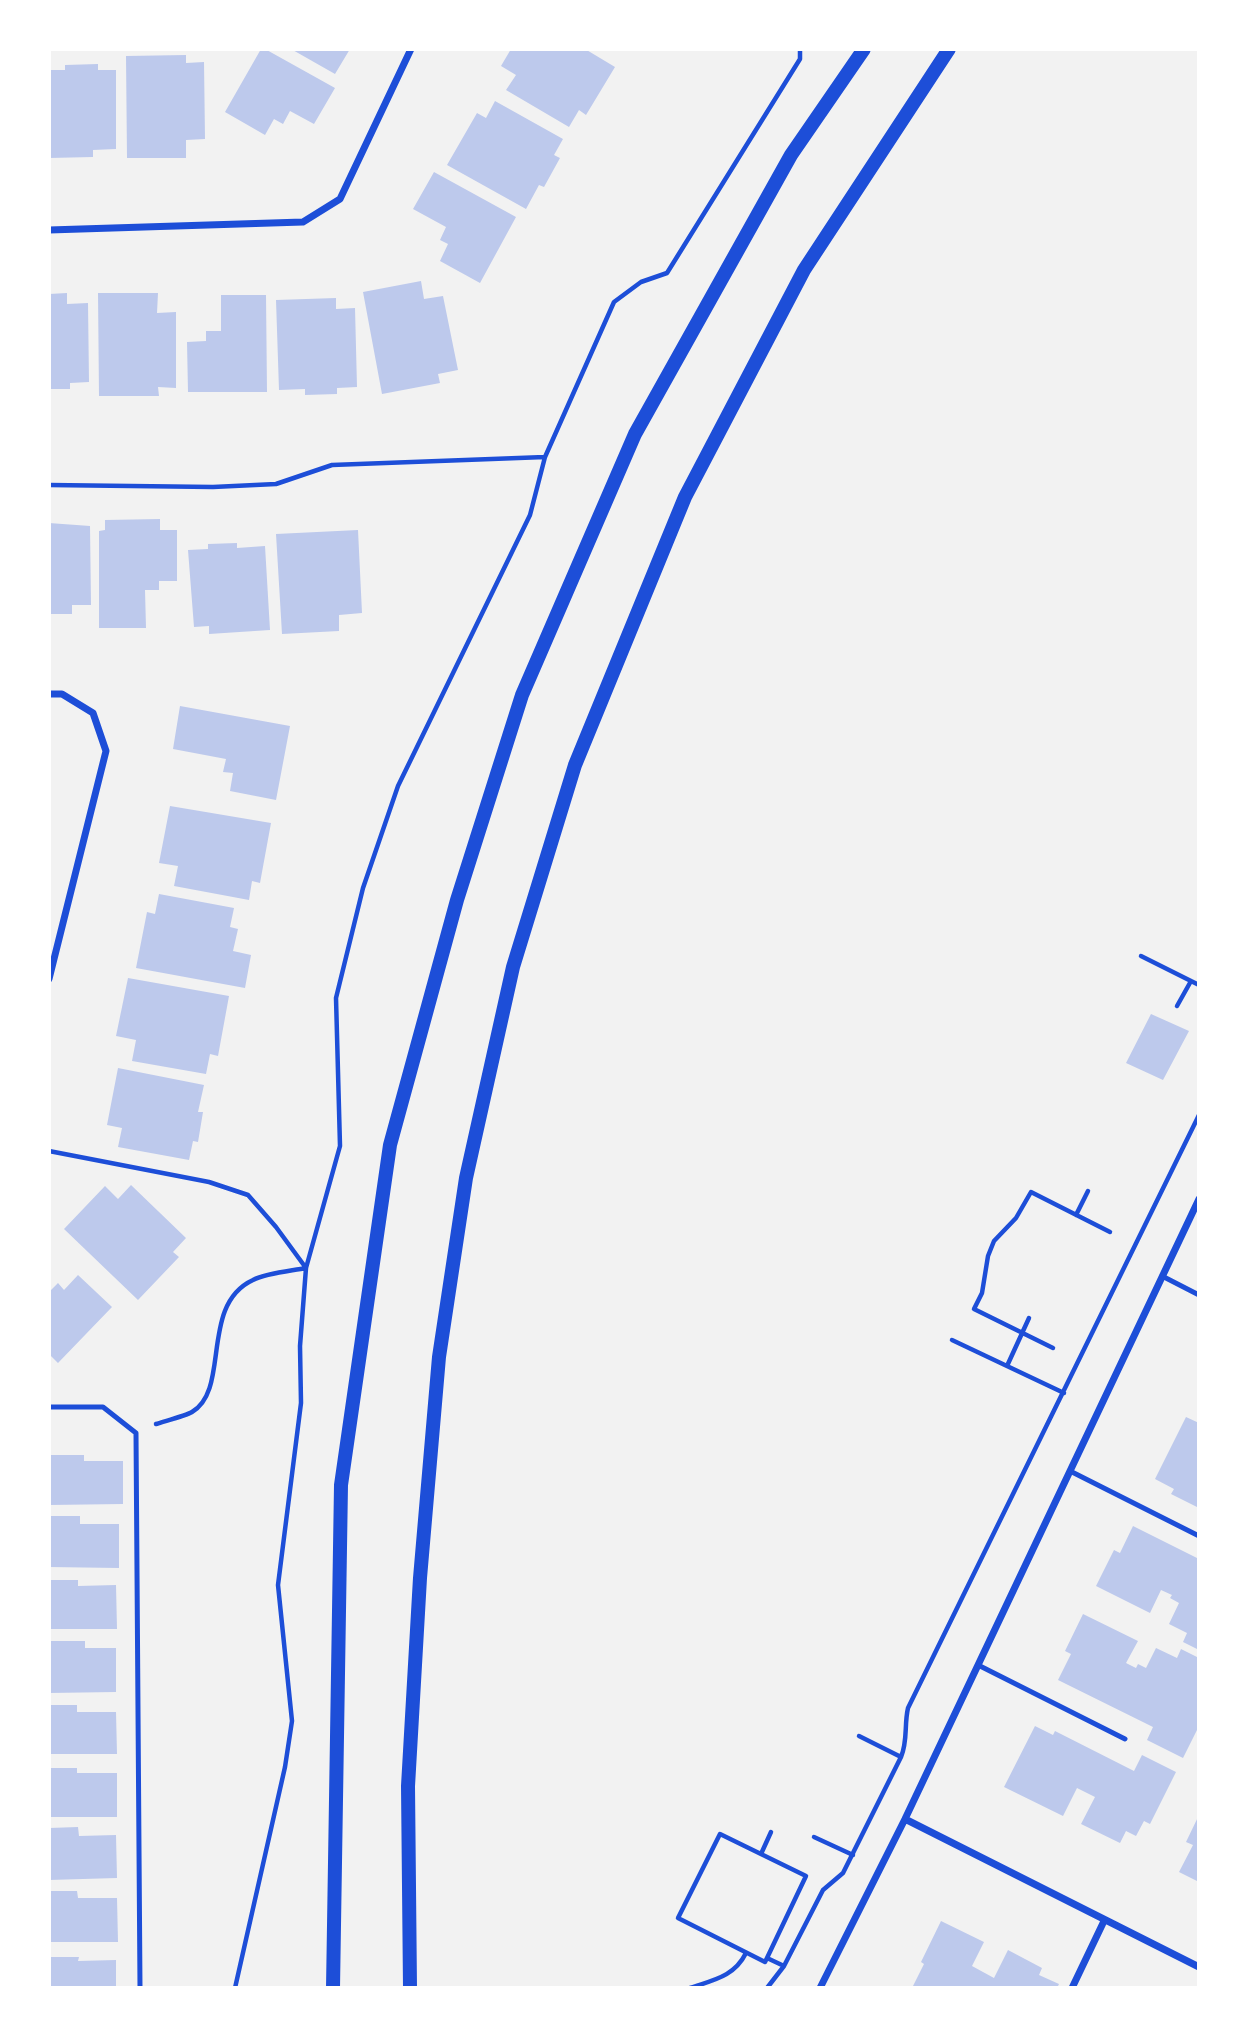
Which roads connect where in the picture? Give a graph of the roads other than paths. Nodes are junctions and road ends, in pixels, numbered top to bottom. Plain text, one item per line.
1 (411, 49) edge
2 (864, 49) edge
3 (949, 49) edge
4 (49, 230) edge
5 (49, 694) edge
6 (49, 979) edge
7 (1199, 1199) edge
8 (1162, 1276) junction
9 (1199, 1294) edge
10 (49, 1407) edge
11 (1070, 1471) junction
12 (1199, 1536) edge
13 (978, 1665) junction
14 (1125, 1739) dead end
15 (905, 1819) junction
16 (1104, 1920) junction
17 (1199, 1967) edge
18 (140, 1988) edge
19 (333, 1988) edge
20 (410, 1988) edge
21 (820, 1988) edge
22 (1072, 1988) edge

1 - 4 street
2 - 19 main road
3 - 20 main road
5 - 6 street
7 - 8 street
8 - 9 lane
8 - 11 street
10 - 18 lane
11 - 12 lane
11 - 13 street
13 - 14 lane
13 - 15 street
15 - 16 street
15 - 21 street
16 - 17 street
16 - 22 street

